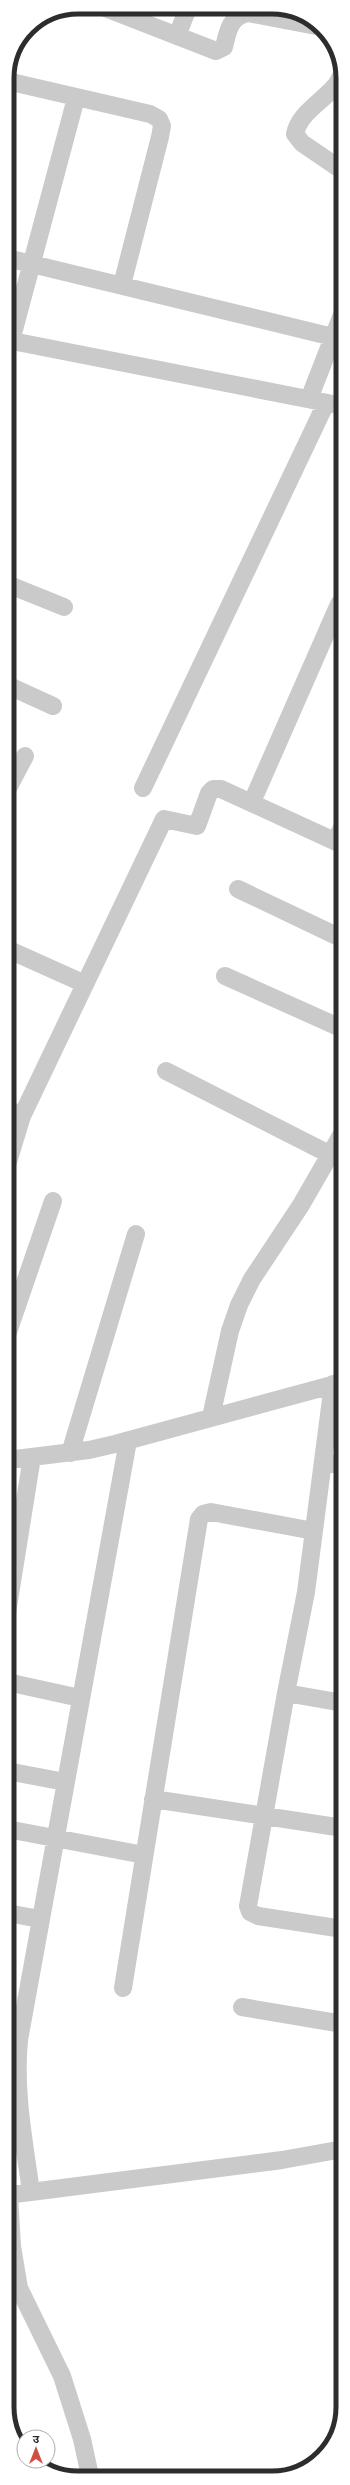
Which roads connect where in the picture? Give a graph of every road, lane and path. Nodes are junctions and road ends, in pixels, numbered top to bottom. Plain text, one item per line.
1 (121, 14) edge
2 (186, 14) edge
3 (244, 14) edge
4 (253, 14) edge
5 (305, 24) edge
6 (177, 36) junction
7 (14, 83) edge
8 (336, 84) edge
9 (76, 98) junction
10 (336, 166) edge
11 (14, 259) edge
12 (32, 263) junction
13 (122, 285) junction
14 (14, 323) edge
15 (336, 330) edge
16 (333, 337) junction
17 (14, 341) edge
18 (309, 399) junction
19 (335, 405) edge
20 (14, 587) edge
21 (64, 607) dead end
22 (336, 611) edge
23 (14, 688) edge
24 (53, 706) dead end
25 (25, 756) dead end
26 (14, 777) edge
27 (143, 788) dead end
28 (252, 802) junction
29 (336, 835) edge
30 (238, 889) dead end
31 (336, 936) edge
32 (14, 952) edge
33 (225, 976) dead end
34 (85, 984) junction
35 (336, 1026) edge
36 (166, 1071) dead end
37 (15, 1113) edge
38 (336, 1145) edge
39 (331, 1155) junction
40 (53, 1201) dead end
41 (136, 1234) dead end
42 (14, 1315) edge
43 (336, 1384) edge
44 (336, 1394) edge
45 (211, 1417) junction
46 (128, 1441) junction
47 (70, 1453) junction
48 (32, 1457) junction
49 (14, 1459) edge
50 (323, 1463) junction
51 (336, 1464) edge
52 (314, 1531) junction
53 (14, 1569) edge
54 (14, 1684) edge
55 (286, 1693) junction
56 (80, 1698) junction
57 (336, 1702) edge
58 (14, 1772) edge
59 (65, 1782) junction
60 (153, 1799) junction
61 (264, 1814) junction
62 (336, 1827) edge
63 (14, 1830) edge
64 (55, 1838) junction
65 (144, 1855) junction
66 (14, 1914) edge
67 (40, 1919) junction
68 (336, 1928) edge
69 (123, 1988) dead end
70 (242, 2007) dead end
71 (336, 2023) edge
72 (336, 2150) edge
73 (31, 2192) junction
74 (14, 2194) edge
75 (14, 2260) edge
76 (89, 2471) edge

1 - 6 street
2 - 6 street
3 - 6 street
4 - 5 street
7 - 9 street
8 - 10 street
9 - 12 street
9 - 13 street
11 - 12 street
12 - 13 street
12 - 14 street
13 - 16 street
15 - 16 street
16 - 18 street
17 - 18 street
18 - 19 street
19 - 27 street
20 - 21 street
22 - 28 street
23 - 24 street
25 - 26 street
28 - 29 street
28 - 34 street
30 - 31 street
32 - 34 street
33 - 35 street
34 - 37 street
36 - 39 street
38 - 39 street
39 - 45 street
40 - 42 street
41 - 47 street
43 - 45 street
44 - 50 street
45 - 46 street
46 - 47 street
46 - 56 street
47 - 48 street
48 - 49 street
48 - 53 street
50 - 51 street
50 - 52 street
52 - 55 street
52 - 60 street
54 - 56 street
55 - 57 street
55 - 61 street
56 - 59 street
58 - 59 street
59 - 64 street
60 - 61 street
60 - 65 street
61 - 62 street
61 - 68 street
63 - 64 street
64 - 65 street
64 - 67 street
65 - 69 street
66 - 67 street
67 - 73 street
70 - 71 street
72 - 73 street
73 - 74 street
75 - 76 street

